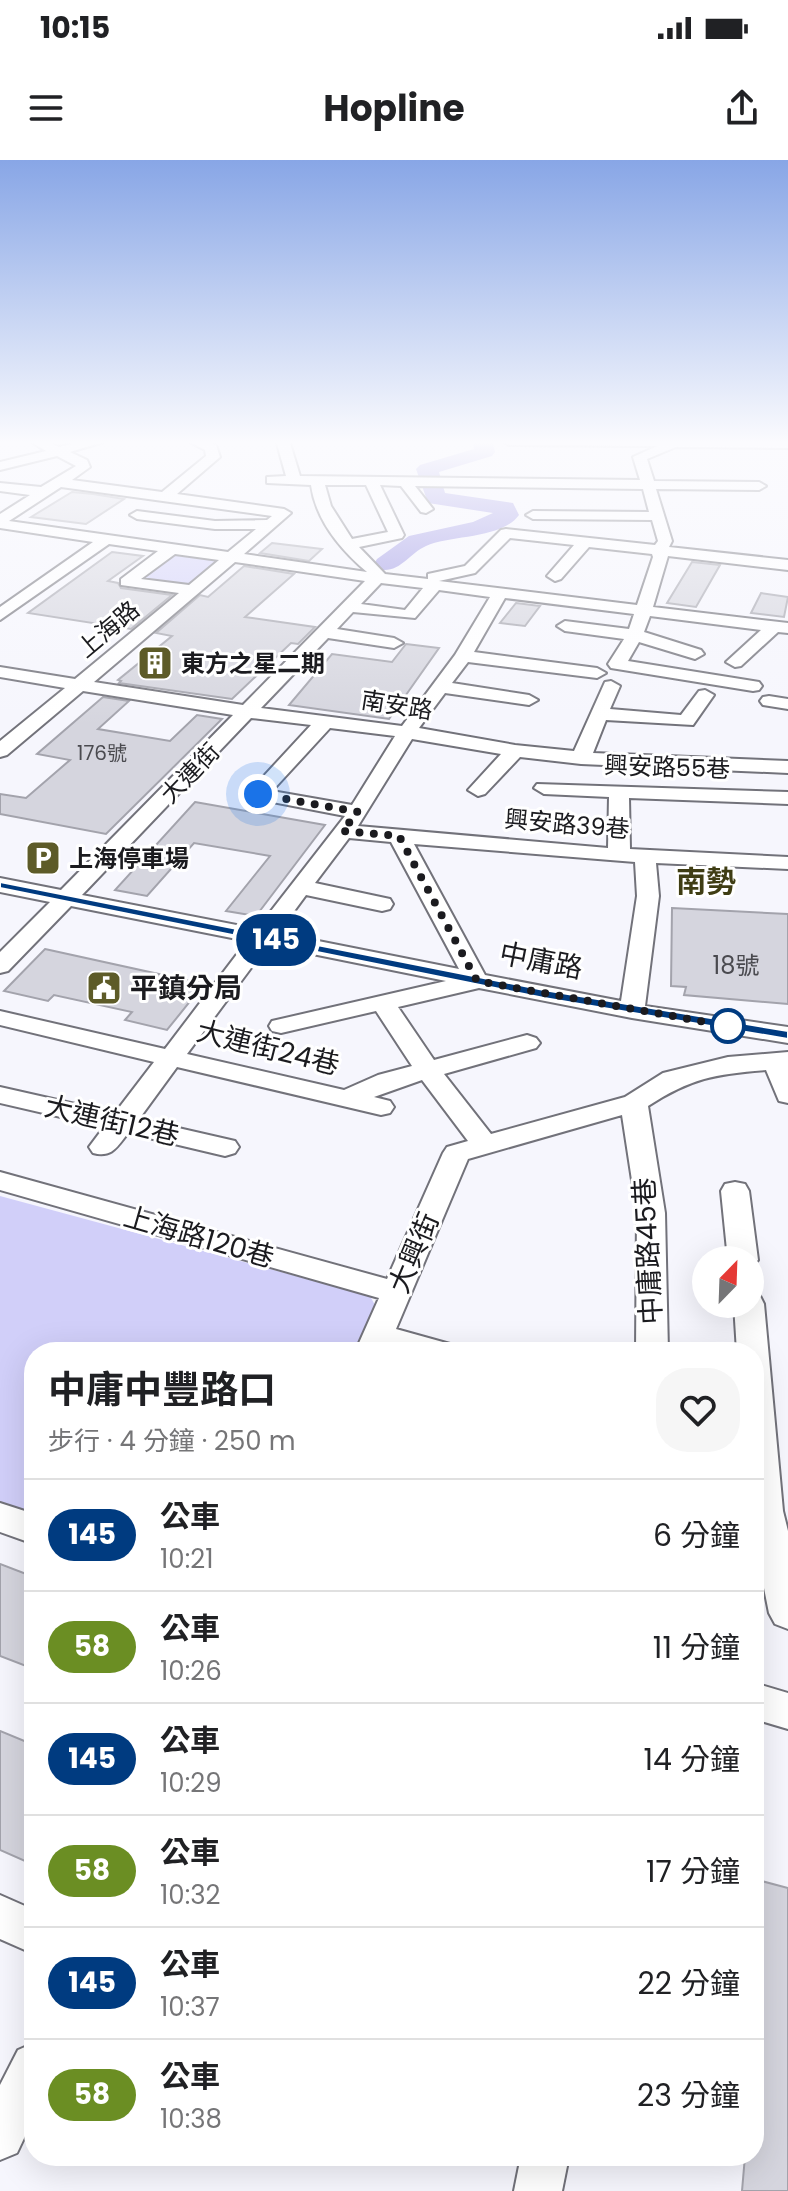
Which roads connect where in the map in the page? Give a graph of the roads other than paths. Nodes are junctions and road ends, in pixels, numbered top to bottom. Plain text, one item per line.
1 (75, 535) edge
2 (257, 535) edge
3 (341, 535) edge
4 (397, 535) edge
5 (504, 535) edge
6 (522, 535) edge
7 (663, 535) edge
8 (105, 540) junction
9 (585, 542) junction
10 (346, 545) junction
11 (171, 549) junction
12 (659, 551) junction
13 (229, 558) junction
14 (788, 565) edge
15 (555, 576) dead end
16 (377, 578) junction
17 (435, 585) junction
18 (192, 590) junction
19 (500, 593) junction
20 (349, 607) junction
21 (642, 611) junction
22 (0, 615) edge
23 (565, 626) dead end
24 (781, 627) edge
25 (324, 632) junction
26 (635, 635) junction
27 (394, 643) dead end
28 (695, 654) dead end
29 (463, 656) junction
30 (735, 662) dead end
31 (0, 672) edge
32 (81, 684) junction
33 (753, 686) dead end
34 (440, 687) junction
35 (705, 695) dead end
36 (529, 700) dead end
37 (249, 712) junction
38 (600, 714) junction
39 (327, 720) junction
40 (407, 732) junction
41 (0, 751) edge
42 (515, 751) junction
43 (581, 758) junction
44 (788, 767) edge
45 (544, 788) dead end
46 (478, 790) dead end
47 (619, 791) junction
48 (788, 798) edge
49 (358, 812) junction
50 (342, 831) junction
51 (399, 836) junction
52 (619, 855) junction
53 (645, 857) junction
54 (788, 863) edge
55 (0, 885) edge
56 (300, 887) junction
57 (67, 899) junction
58 (382, 904) dead end
59 (262, 937) junction
60 (0, 966) edge
61 (477, 981) junction
62 (383, 1003) junction
63 (632, 1011) junction
64 (0, 1018) edge
65 (281, 1026) dead end
66 (788, 1035) edge
67 (527, 1043) dead end
68 (171, 1057) junction
69 (782, 1061) edge
70 (427, 1069) junction
71 (0, 1095) edge
72 (788, 1095) edge
73 (345, 1100) junction
74 (634, 1103) junction
75 (381, 1107) dead end
76 (122, 1124) junction
77 (484, 1144) junction
78 (103, 1147) dead end
79 (225, 1147) dead end
80 (0, 1181) edge
81 (735, 1191) dead end
82 (741, 1246) edge
83 (398, 1293) junction
84 (750, 1318) edge
85 (375, 1342) edge
86 (652, 1342) edge
87 (753, 1342) edge
88 (764, 1459) edge
89 (769, 1511) edge
90 (0, 1517) edge
91 (24, 1525) edge
92 (788, 1613) edge
93 (764, 1704) edge
94 (788, 1711) edge
95 (0, 1917) edge
96 (24, 1928) edge
97 (24, 2087) edge
98 (0, 2136) edge
99 (543, 2166) edge
100 (538, 2191) edge

1 - 8 street
2 - 13 street, 上海路
3 - 10 street
4 - 10 street
5 - 16 street
6 - 9 street
7 - 12 street
8 - 11 street
8 - 22 street
9 - 12 street
9 - 15 street
10 - 16 street
11 - 13 street
11 - 18 street
12 - 14 street
12 - 21 street
13 - 16 street
13 - 18 street, 上海路
16 - 17 street
16 - 20 street, 大連街
17 - 19 street
17 - 20 street
18 - 32 street, 上海路
19 - 21 street
19 - 29 street
20 - 25 street, 大連街
21 - 24 street
21 - 26 street
23 - 26 street
24 - 30 street
25 - 27 street
25 - 37 street, 大連街
26 - 28 street
26 - 33 street
29 - 34 street
29 - 38 street
31 - 32 street, 南安路
32 - 37 street, 南安路
32 - 41 street, 上海路
34 - 36 street
34 - 40 street
35 - 38 street
37 - 39 street, 南安路
37 - 57 street, 大連街
38 - 43 street
39 - 40 street, 南安路
39 - 49 street
40 - 42 street, 南安路
40 - 49 street
42 - 43 street, 南安路
42 - 46 street
43 - 44 street, 南安路
45 - 47 street, 興安路55巷
47 - 48 street, 興安路55巷
47 - 52 street
49 - 50 street
50 - 51 street, 興安路39巷
50 - 56 street
51 - 52 street, 興安路39巷
51 - 61 street
52 - 53 street, 興安路39巷
53 - 54 street, 興安路39巷
53 - 63 street
55 - 57 street, 中庸路
56 - 58 street
56 - 59 street
57 - 59 street, 中庸路
57 - 60 street, 大連街
59 - 61 street, 中庸路
59 - 68 street
61 - 62 street
61 - 63 street, 中庸路
62 - 65 street
62 - 70 street
63 - 66 street, 中庸路
64 - 68 street, 大連街24巷
67 - 70 street
68 - 73 street, 大連街24巷
68 - 76 street
69 - 72 street
69 - 74 street
70 - 73 street
70 - 77 street
71 - 76 street, 大連街12巷
73 - 75 street, 大連街24巷
74 - 77 street
74 - 86 street, 中庸路45巷
76 - 78 street
76 - 79 street, 大連街12巷
77 - 83 street, 大興街
80 - 83 street, 上海路120巷
81 - 82 street
83 - 85 street, 大興街
84 - 87 street
88 - 89 street
89 - 92 street
90 - 91 street
93 - 94 street
95 - 96 street
97 - 98 street
99 - 100 street

